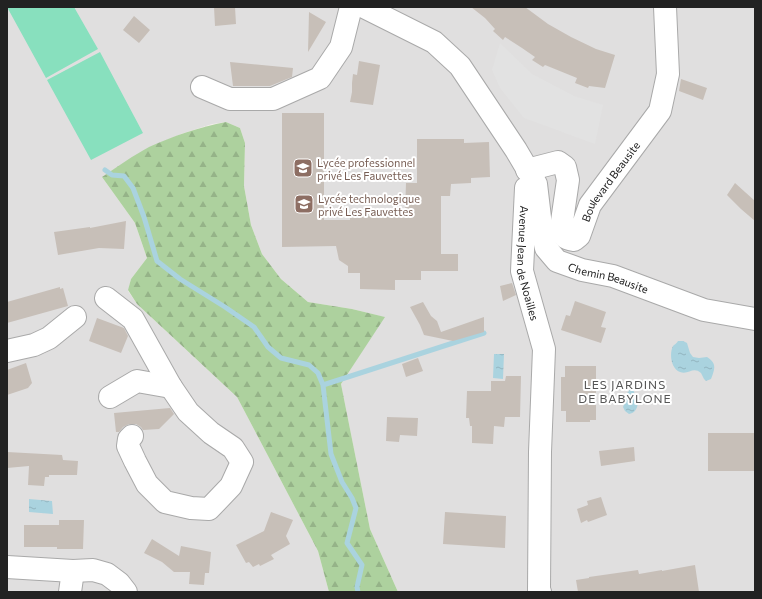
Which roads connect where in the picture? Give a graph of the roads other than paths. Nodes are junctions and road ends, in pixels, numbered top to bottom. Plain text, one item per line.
1 (363, 7) edge
2 (665, 7) edge
3 (202, 87) dead end
4 (527, 170) junction
5 (106, 298) dead end
6 (75, 317) dead end
7 (755, 319) edge
8 (7, 351) edge
9 (170, 387) junction
10 (110, 397) dead end
11 (132, 436) dead end
12 (7, 567) edge
13 (71, 582) edge
14 (126, 592) edge
15 (540, 592) edge

1 - 3 street
1 - 4 street
2 - 4 street, Boulevard Beausite
4 - 7 street, Chemin Beausite
4 - 15 street, Avenue Jean de Noailles
5 - 9 street
6 - 8 street
9 - 10 street
9 - 11 street
12 - 13 street
13 - 14 street

